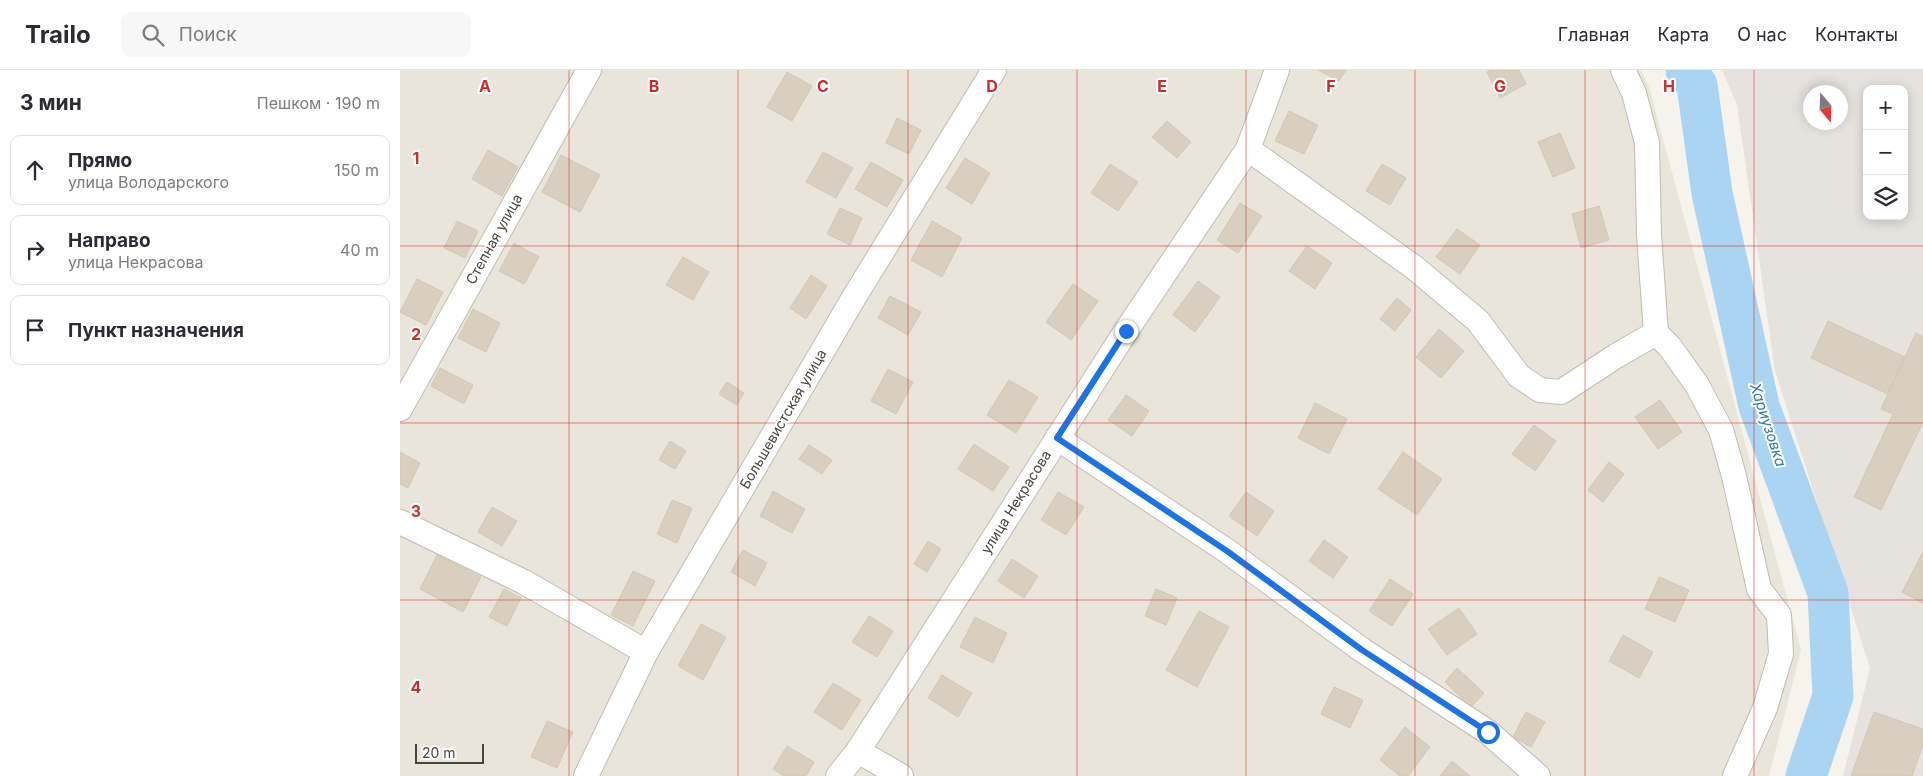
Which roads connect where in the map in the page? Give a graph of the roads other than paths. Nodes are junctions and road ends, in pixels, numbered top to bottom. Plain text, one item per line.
1 (589, 70) edge
2 (994, 70) edge
3 (1277, 70) edge
4 (1623, 70) edge
5 (1248, 149) junction
6 (1656, 333) junction
7 (400, 409) edge
8 (1057, 438) junction
9 (400, 522) edge
10 (646, 652) junction
11 (858, 751) junction
12 (586, 776) edge
13 (838, 776) edge
14 (901, 776) edge
15 (1538, 776) edge
16 (1735, 776) edge

1 - 7 street, Степная улица
2 - 10 street, Большевистская улица
3 - 5 street, улица Некрасова
4 - 6 street
5 - 6 street
5 - 8 street, улица Некрасова
6 - 16 street
8 - 11 street, улица Некрасова
8 - 15 street
9 - 10 street
10 - 12 street, Большевистская улица
11 - 13 street, улица Некрасова
11 - 14 street

